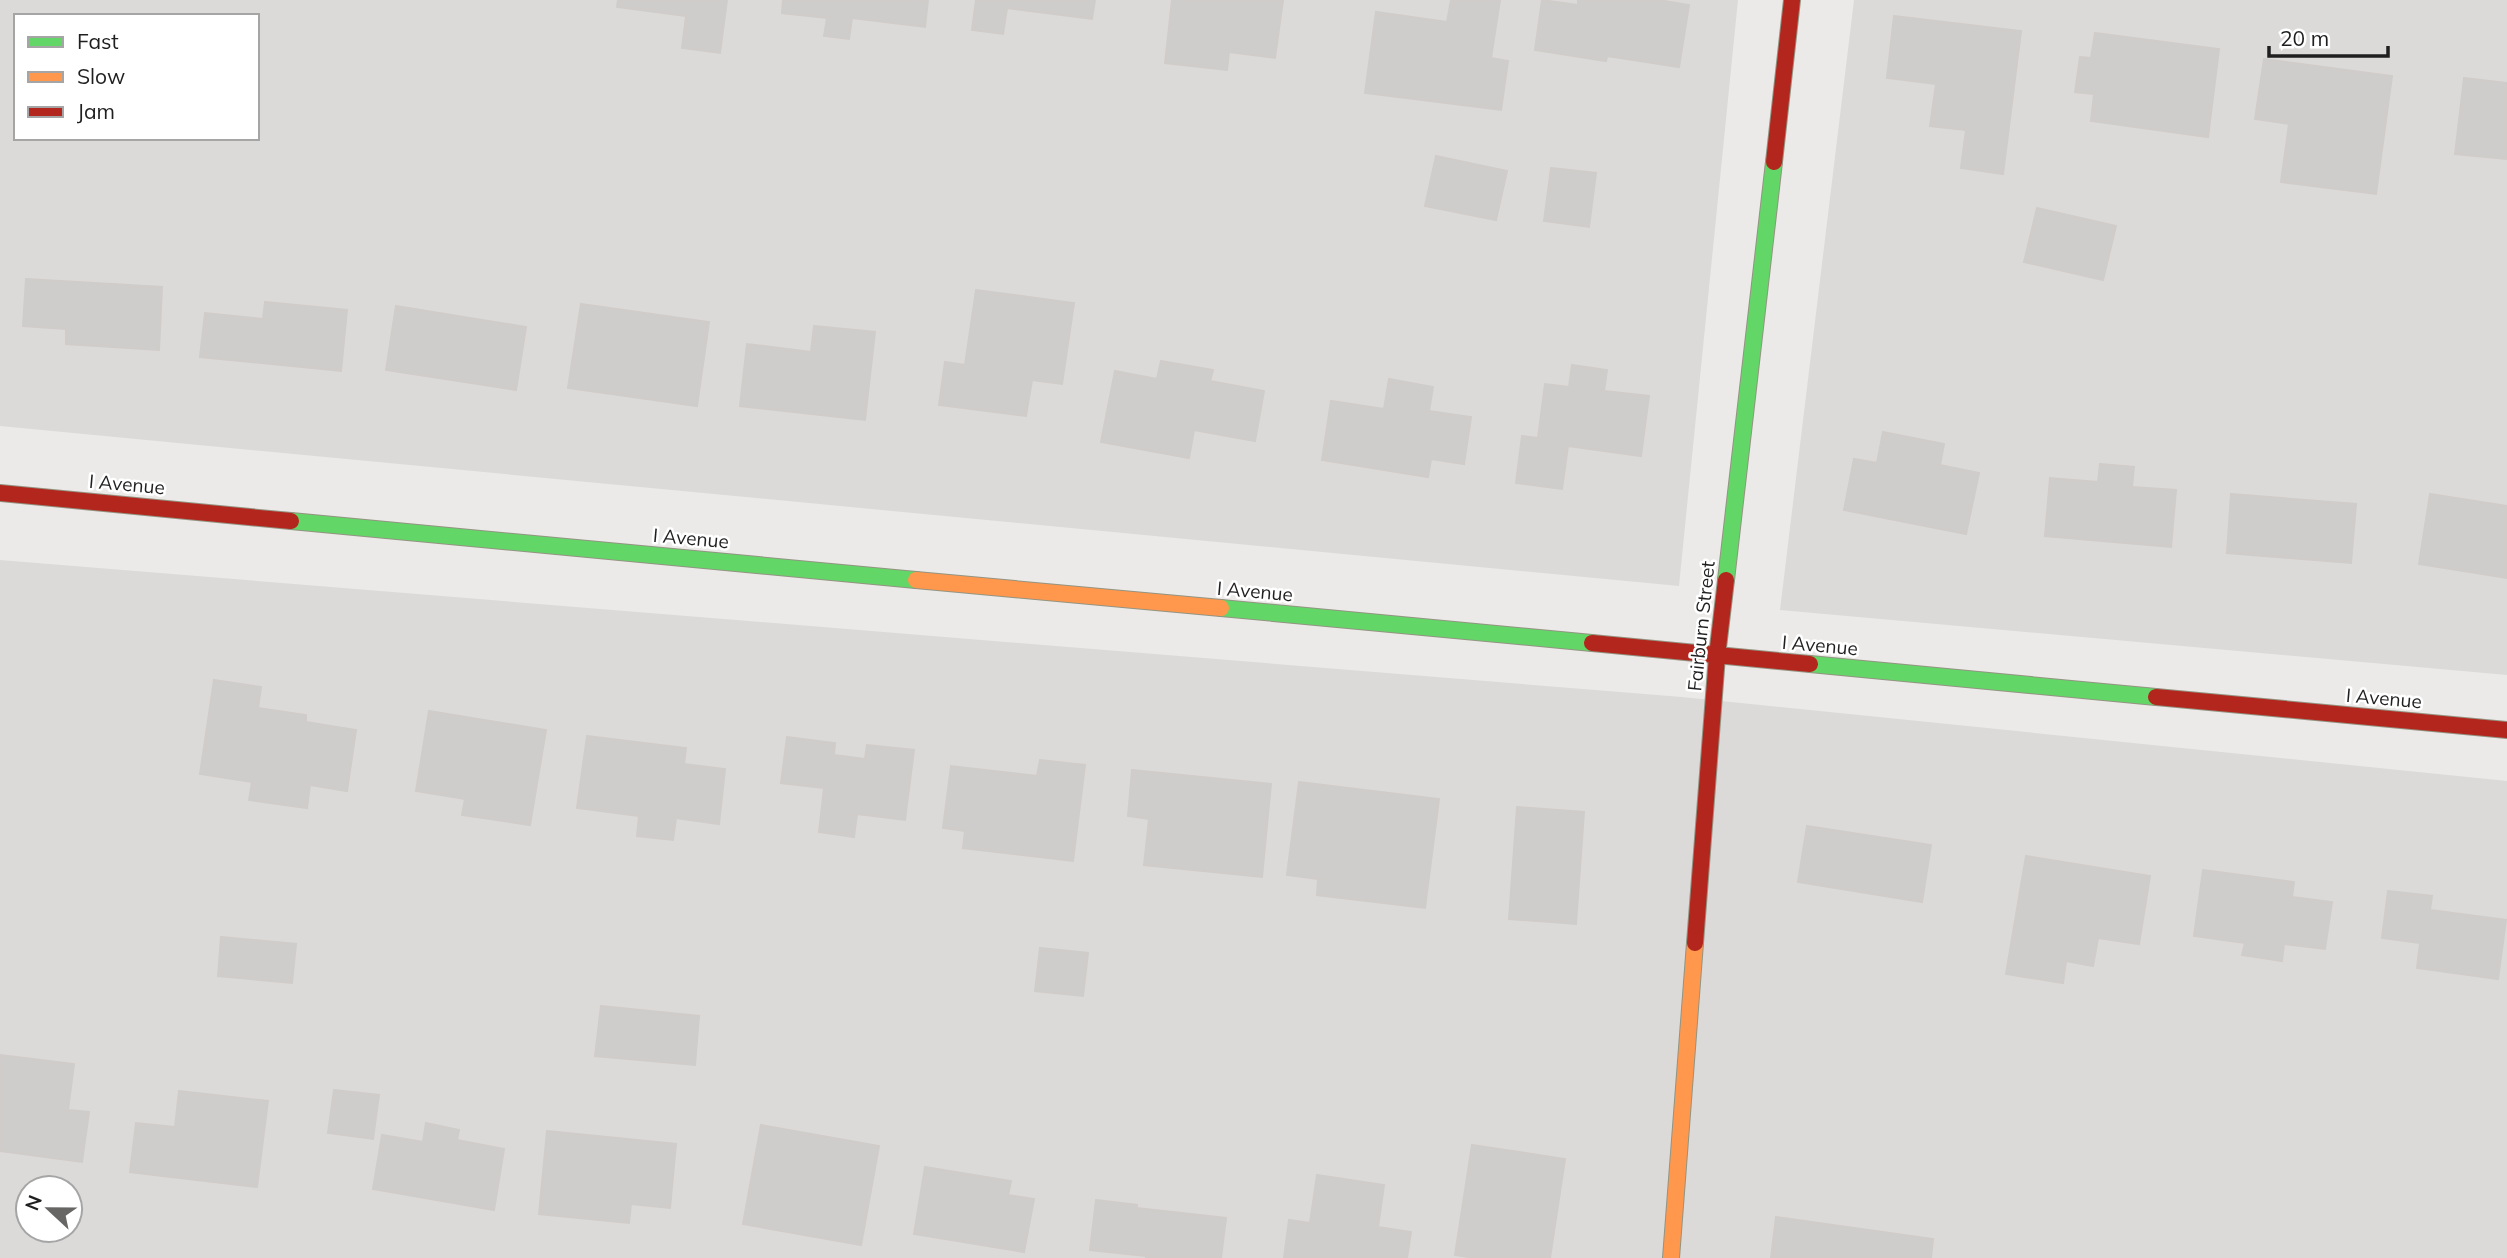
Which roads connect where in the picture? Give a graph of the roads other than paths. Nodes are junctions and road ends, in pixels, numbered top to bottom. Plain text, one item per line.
1 (1792, 0) edge
2 (0, 493) edge
3 (1717, 656) junction
4 (2507, 730) edge
5 (1671, 1258) edge

1 - 3 main road, Fairburn Street
2 - 3 main road, I Avenue
3 - 4 main road, I Avenue
3 - 5 main road, Fairburn Street

